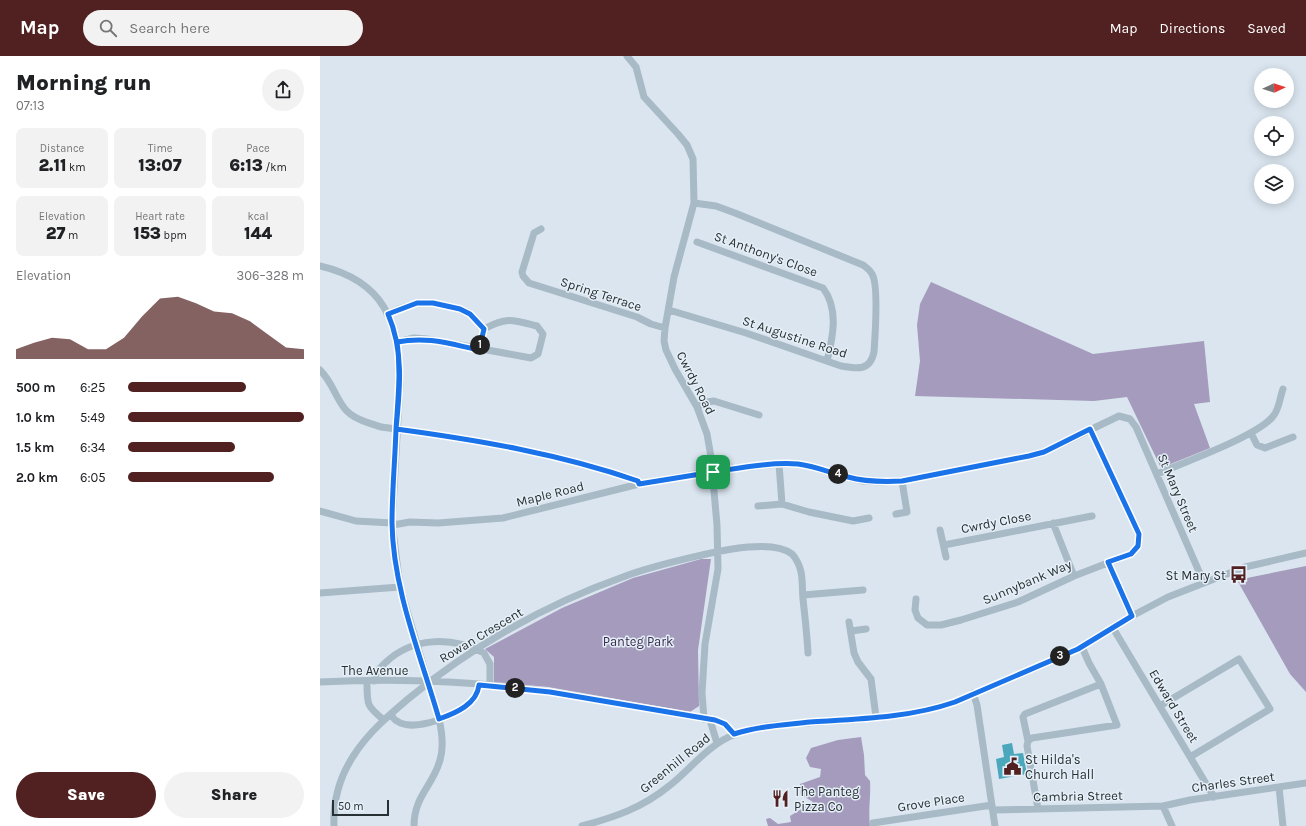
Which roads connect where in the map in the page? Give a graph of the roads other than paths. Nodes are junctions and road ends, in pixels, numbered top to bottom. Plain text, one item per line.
1 (627, 56) edge
2 (694, 203) junction
3 (541, 229) dead end
4 (697, 242) dead end
5 (320, 266) edge
6 (669, 310) junction
7 (388, 314) junction
8 (665, 328) junction
9 (484, 329) junction
10 (397, 342) junction
11 (479, 350) junction
12 (827, 360) junction
13 (320, 370) edge
14 (1283, 389) dead end
15 (697, 407) junction
16 (759, 415) dead end
17 (1125, 417) joint
18 (396, 429) junction
19 (1090, 429) junction
20 (1251, 433) junction
21 (1293, 436) dead end
22 (779, 464) junction
23 (713, 472) junction
24 (1157, 474) junction
25 (902, 481) junction
26 (639, 484) junction
27 (782, 504) junction
28 (758, 506) dead end
29 (320, 511) edge
30 (896, 514) dead end
31 (1092, 516) dead end
32 (869, 518) dead end
33 (1053, 523) junction
34 (392, 524) junction
35 (940, 530) dead end
36 (944, 545) junction
37 (718, 552) junction
38 (1306, 553) edge
39 (946, 557) dead end
40 (1108, 562) junction
41 (1074, 576) junction
42 (1204, 583) junction
43 (400, 587) junction
44 (863, 590) dead end
45 (320, 593) edge
46 (803, 594) junction
47 (916, 599) dead end
48 (1132, 616) junction
49 (849, 622) dead end
50 (1113, 628) junction
51 (866, 629) dead end
52 (851, 631) junction
53 (416, 645) junction
54 (1082, 646) junction
55 (476, 649) junction
56 (808, 653) dead end
57 (370, 681) junction
58 (320, 682) edge
59 (428, 682) junction
60 (1101, 684) junction
61 (479, 685) junction
62 (490, 685) junction
63 (973, 693) junction
64 (1160, 706) junction
65 (391, 714) junction
66 (876, 717) junction
67 (439, 719) junction
68 (707, 719) junction
69 (384, 720) junction
70 (734, 734) junction
71 (1028, 741) junction
72 (717, 743) junction
73 (1190, 757) junction
74 (1306, 783) edge
75 (1278, 787) junction
76 (1214, 797) junction
77 (1163, 806) junction
78 (992, 808) junction
79 (1038, 809) junction
80 (873, 823) dead end
81 (334, 826) edge
82 (414, 826) edge
83 (582, 826) edge
84 (995, 826) edge
85 (1172, 826) edge
86 (1283, 826) edge

1 - 2 street, Cwrdy Road
2 - 6 street, Cwrdy Road
2 - 12 street, St Augustine Road
3 - 8 street, Spring Terrace
4 - 12 street, St Anthony's Close
5 - 7 street
6 - 8 street, Cwrdy Road
6 - 12 street, St Augustine Road
7 - 9 street
7 - 10 street
8 - 15 street, Cwrdy Road
9 - 11 street
9 - 11 street
10 - 11 street
10 - 18 street
13 - 18 street
14 - 20 street
15 - 16 street
15 - 23 street, Cwrdy Road
17 - 19 street, Maple Road
17 - 24 street, St Mary Street
18 - 26 street
18 - 34 street
19 - 25 street, Maple Road
19 - 40 street, Sunnybank Way
20 - 21 street
20 - 24 street
22 - 23 street, Maple Road
22 - 25 street, Maple Road
22 - 27 street
23 - 26 street, Maple Road
23 - 37 street, Cwrdy Road
24 - 42 street, St Mary Street
25 - 30 street
26 - 34 street, Maple Road
27 - 28 street
27 - 32 street
29 - 34 street, Maple Road
31 - 33 street, Cwrdy Close
33 - 36 street, Cwrdy Close
33 - 41 street
34 - 43 street
35 - 36 street
36 - 39 street
37 - 46 street
37 - 55 street, Rowan Crescent
37 - 68 street, Cwrdy Road
38 - 42 street, Greenhill Road
40 - 41 street, Sunnybank Way
40 - 48 street
41 - 47 street, Sunnybank Way
42 - 48 street, Greenhill Road
43 - 45 street
43 - 53 street
44 - 46 street
46 - 56 street
48 - 50 street, Greenhill Road
49 - 52 street
50 - 54 street, Greenhill Road
50 - 64 street, Edward Street
51 - 52 street
52 - 66 street
53 - 55 street
53 - 57 street
53 - 59 street
54 - 60 street
54 - 63 street, Greenhill Road
55 - 59 street, Rowan Crescent
55 - 62 street
57 - 58 street, The Avenue
57 - 59 street, The Avenue
57 - 69 street
59 - 61 street, The Avenue
59 - 65 street, Rowan Crescent
59 - 67 street
60 - 71 street
60 - 71 street
61 - 62 street, The Avenue
61 - 67 street
62 - 68 street, The Avenue
63 - 66 street, Greenhill Road
63 - 78 street
64 - 73 street, Edward Street
64 - 73 street
65 - 67 street
65 - 69 street, Rowan Crescent
66 - 70 street, Greenhill Road
67 - 82 street
68 - 70 street, The Avenue
68 - 72 street, Cwrdy Road
69 - 81 street, Rowan Crescent
70 - 72 street, Greenhill Road
71 - 79 street
72 - 83 street, Greenhill Road
73 - 76 street, Edward Street
74 - 75 street, Charles Street
75 - 76 street, Charles Street
75 - 86 street
76 - 77 street, Charles Street
77 - 79 street, Cambria Street
77 - 85 street
78 - 79 street, Cambria Street
78 - 80 street, Grove Place
78 - 84 street

